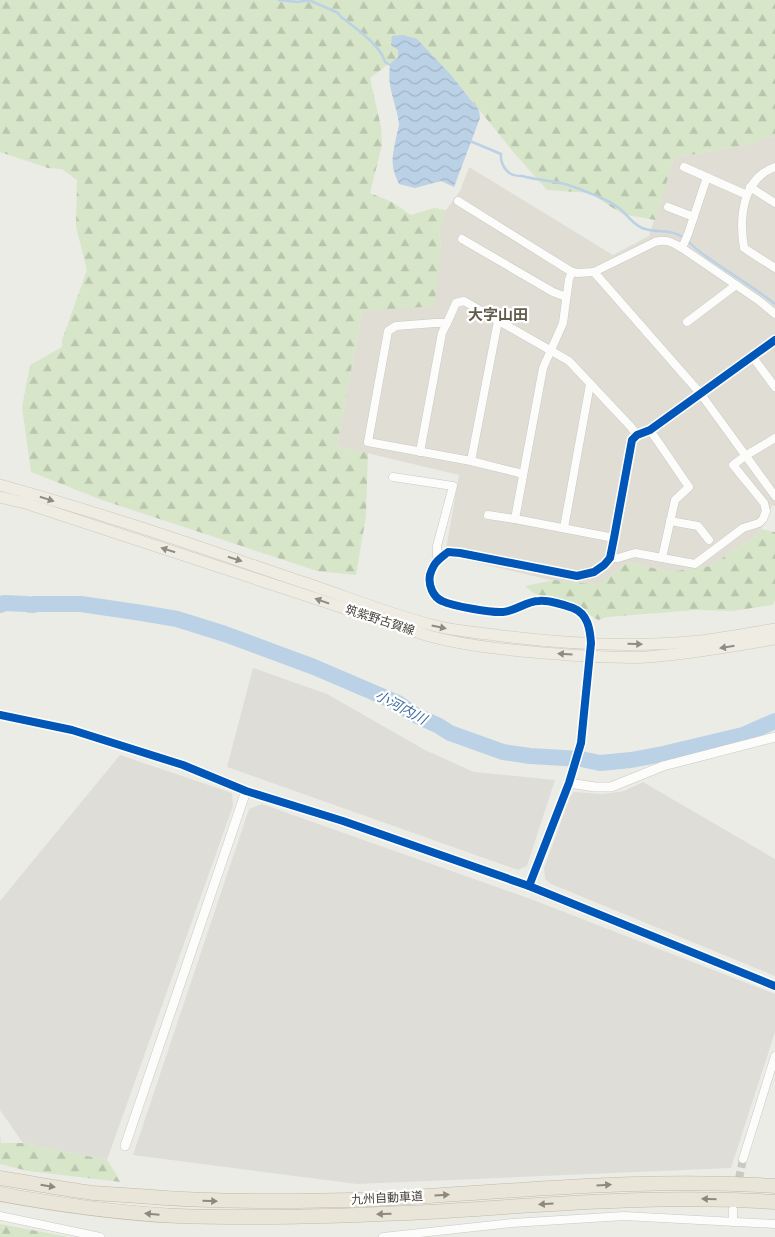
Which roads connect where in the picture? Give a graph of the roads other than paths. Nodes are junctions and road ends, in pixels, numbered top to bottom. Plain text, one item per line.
1 (684, 167) dead end
2 (775, 167) edge
3 (707, 177) junction
4 (748, 191) junction
5 (458, 201) dead end
6 (775, 203) edge
7 (668, 207) dead end
8 (694, 216) junction
9 (462, 239) dead end
10 (682, 248) junction
11 (775, 268) edge
12 (572, 272) junction
13 (594, 272) junction
14 (736, 285) junction
15 (566, 297) junction
16 (775, 314) edge
17 (498, 321) junction
18 (687, 322) dead end
19 (447, 324) junction
20 (775, 340) edge
21 (551, 350) junction
22 (752, 356) junction
23 (590, 384) junction
24 (775, 387) edge
25 (700, 393) junction
26 (650, 430) junction
27 (637, 435) junction
28 (775, 438) edge
29 (420, 452) junction
30 (745, 456) junction
31 (471, 461) junction
32 (523, 474) junction
33 (393, 476) dead end
34 (0, 485) edge
35 (775, 496) edge
36 (0, 497) edge
37 (488, 515) dead end
38 (515, 519) junction
39 (670, 521) junction
40 (564, 528) junction
41 (614, 538) junction
42 (709, 540) dead end
43 (610, 558) junction
44 (662, 558) junction
45 (437, 560) junction
46 (775, 628) edge
47 (775, 639) edge
48 (591, 643) junction
49 (590, 656) junction
50 (0, 715) edge
51 (775, 737) edge
52 (570, 779) junction
53 (246, 791) junction
54 (529, 886) junction
55 (775, 986) edge
56 (775, 1056) edge
57 (124, 1146) dead end
58 (743, 1159) tunnel mouth
59 (0, 1178) edge
60 (775, 1186) edge
61 (0, 1194) edge
62 (775, 1202) edge
63 (733, 1210) tunnel mouth
64 (0, 1216) edge
65 (734, 1222) junction
66 (775, 1224) edge
67 (100, 1237) edge
68 (383, 1237) edge

1 - 3 street
2 - 4 street
3 - 4 street
3 - 8 street
4 - 6 street
4 - 11 street
5 - 12 street
7 - 8 street
8 - 10 street
9 - 15 street
10 - 13 street
10 - 14 street
12 - 13 street
12 - 15 street
13 - 25 street
14 - 16 street
14 - 18 street
15 - 21 street
17 - 19 street
17 - 21 street
17 - 31 street
19 - 29 street
19 - 29 street
20 - 22 street
21 - 23 street
21 - 32 street
22 - 24 street
22 - 25 street
23 - 27 street
23 - 40 street
25 - 26 street
25 - 30 street
26 - 27 street
26 - 39 street
27 - 41 street
28 - 30 street
29 - 31 street
30 - 35 street
30 - 44 street
31 - 32 street
32 - 38 street
33 - 45 street
34 -> 48 main road, 筑紫野古賀線
49 -> 36 main road, 筑紫野古賀線
37 - 38 street
38 - 40 street
39 - 42 street
39 - 44 street
40 - 41 street
41 - 43 street
43 - 44 street
43 - 45 street
45 - 48 street
48 -> 46 main road, 筑紫野古賀線
47 -> 49 main road, 筑紫野古賀線
48 - 49 street
49 - 52 street
50 - 53 street
51 - 52 street
52 - 54 street
53 - 54 street
53 - 57 street
54 - 55 street
56 - 58 street
59 -> 60 highway, 九州自動車道
62 -> 61 highway, 九州自動車道
63 - 65 street
64 - 67 street
65 - 66 street
65 - 68 street

